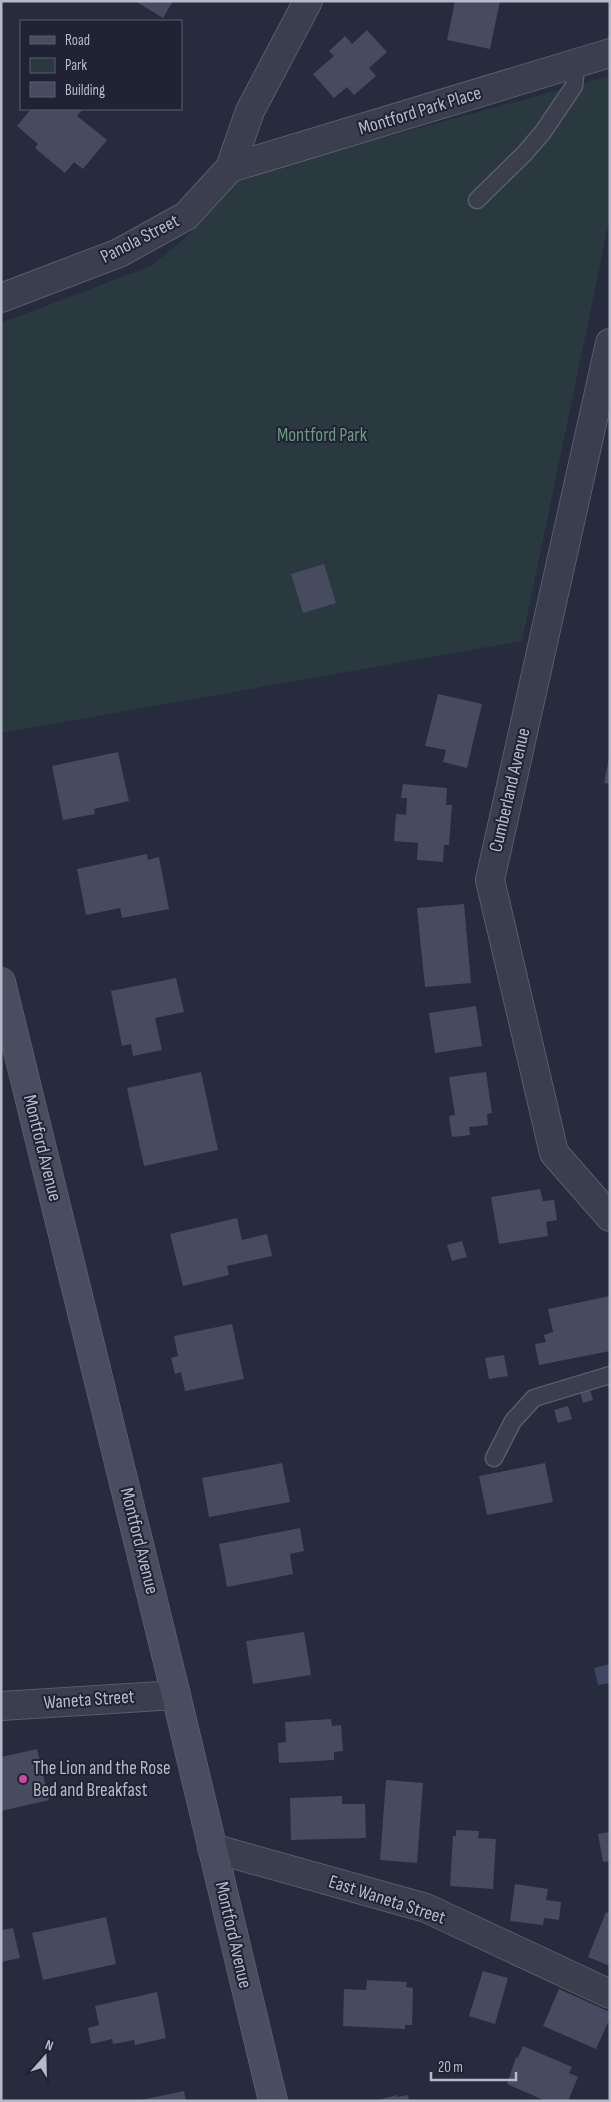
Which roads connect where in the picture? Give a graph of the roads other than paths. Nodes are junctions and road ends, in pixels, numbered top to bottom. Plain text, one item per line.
1 (308, 1) edge
2 (610, 53) edge
3 (576, 63) junction
4 (230, 168) junction
5 (478, 200) dead end
6 (1, 298) edge
7 (610, 344) edge
8 (599, 452) edge
9 (1, 982) edge
10 (610, 1217) edge
11 (610, 1375) edge
12 (494, 1458) dead end
13 (176, 1695) junction
14 (1, 1706) edge
15 (212, 1848) junction
16 (610, 1994) edge
17 (273, 2101) edge

1 - 4 street, Panola Street
2 - 3 street, Montford Park Place
3 - 4 street, Montford Park Place
3 - 5 lane
4 - 6 street, Panola Street
7 - 8 street, Cumberland Avenue
8 - 10 street, Cumberland Avenue
9 - 13 street, Montford Avenue
11 - 12 lane
13 - 14 street, Waneta Street
13 - 15 street, Montford Avenue
15 - 16 street, East Waneta Street
15 - 17 street, Montford Avenue

